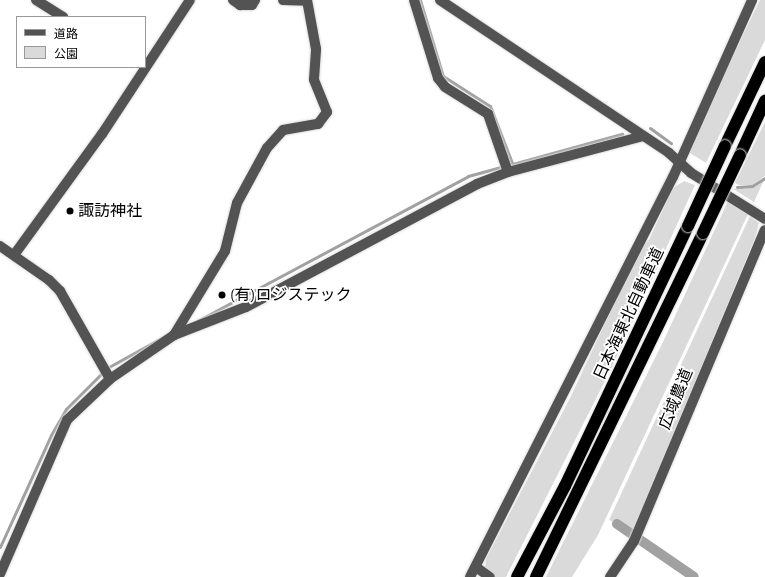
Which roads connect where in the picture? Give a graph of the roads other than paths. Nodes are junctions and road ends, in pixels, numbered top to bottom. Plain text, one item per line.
1 (36, 0) edge
2 (190, 0) edge
3 (233, 0) edge
4 (255, 0) edge
5 (283, 0) edge
6 (414, 0) edge
7 (440, 0) edge
8 (752, 0) edge
9 (307, 1) edge
10 (61, 16) edge
11 (146, 60) edge
12 (765, 62) edge
13 (139, 70) edge
14 (765, 101) edge
15 (643, 136) junction
16 (678, 163) junction
17 (508, 172) junction
18 (765, 219) edge
19 (765, 230) edge
20 (0, 246) edge
21 (14, 255) junction
22 (174, 335) junction
23 (110, 379) junction
24 (476, 567) junction
25 (0, 574) edge
26 (470, 577) edge
27 (490, 577) edge
28 (517, 577) edge
29 (536, 577) edge
30 (610, 577) edge

1 - 10 street
2 - 11 street
3 - 4 street
5 - 9 street
6 - 17 street
7 - 15 street
8 - 16 street
9 - 22 street
12 - 28 highway, 日本海東北自動車道, bridge
13 - 21 street
14 - 29 highway, 日本海東北自動車道, bridge
15 - 16 street
15 - 17 street
16 - 18 street
16 - 24 street
17 - 22 street
19 - 30 street, 広域農道
20 - 21 street
21 - 23 street
22 - 23 street
23 - 25 street
24 - 26 street
24 - 27 street

